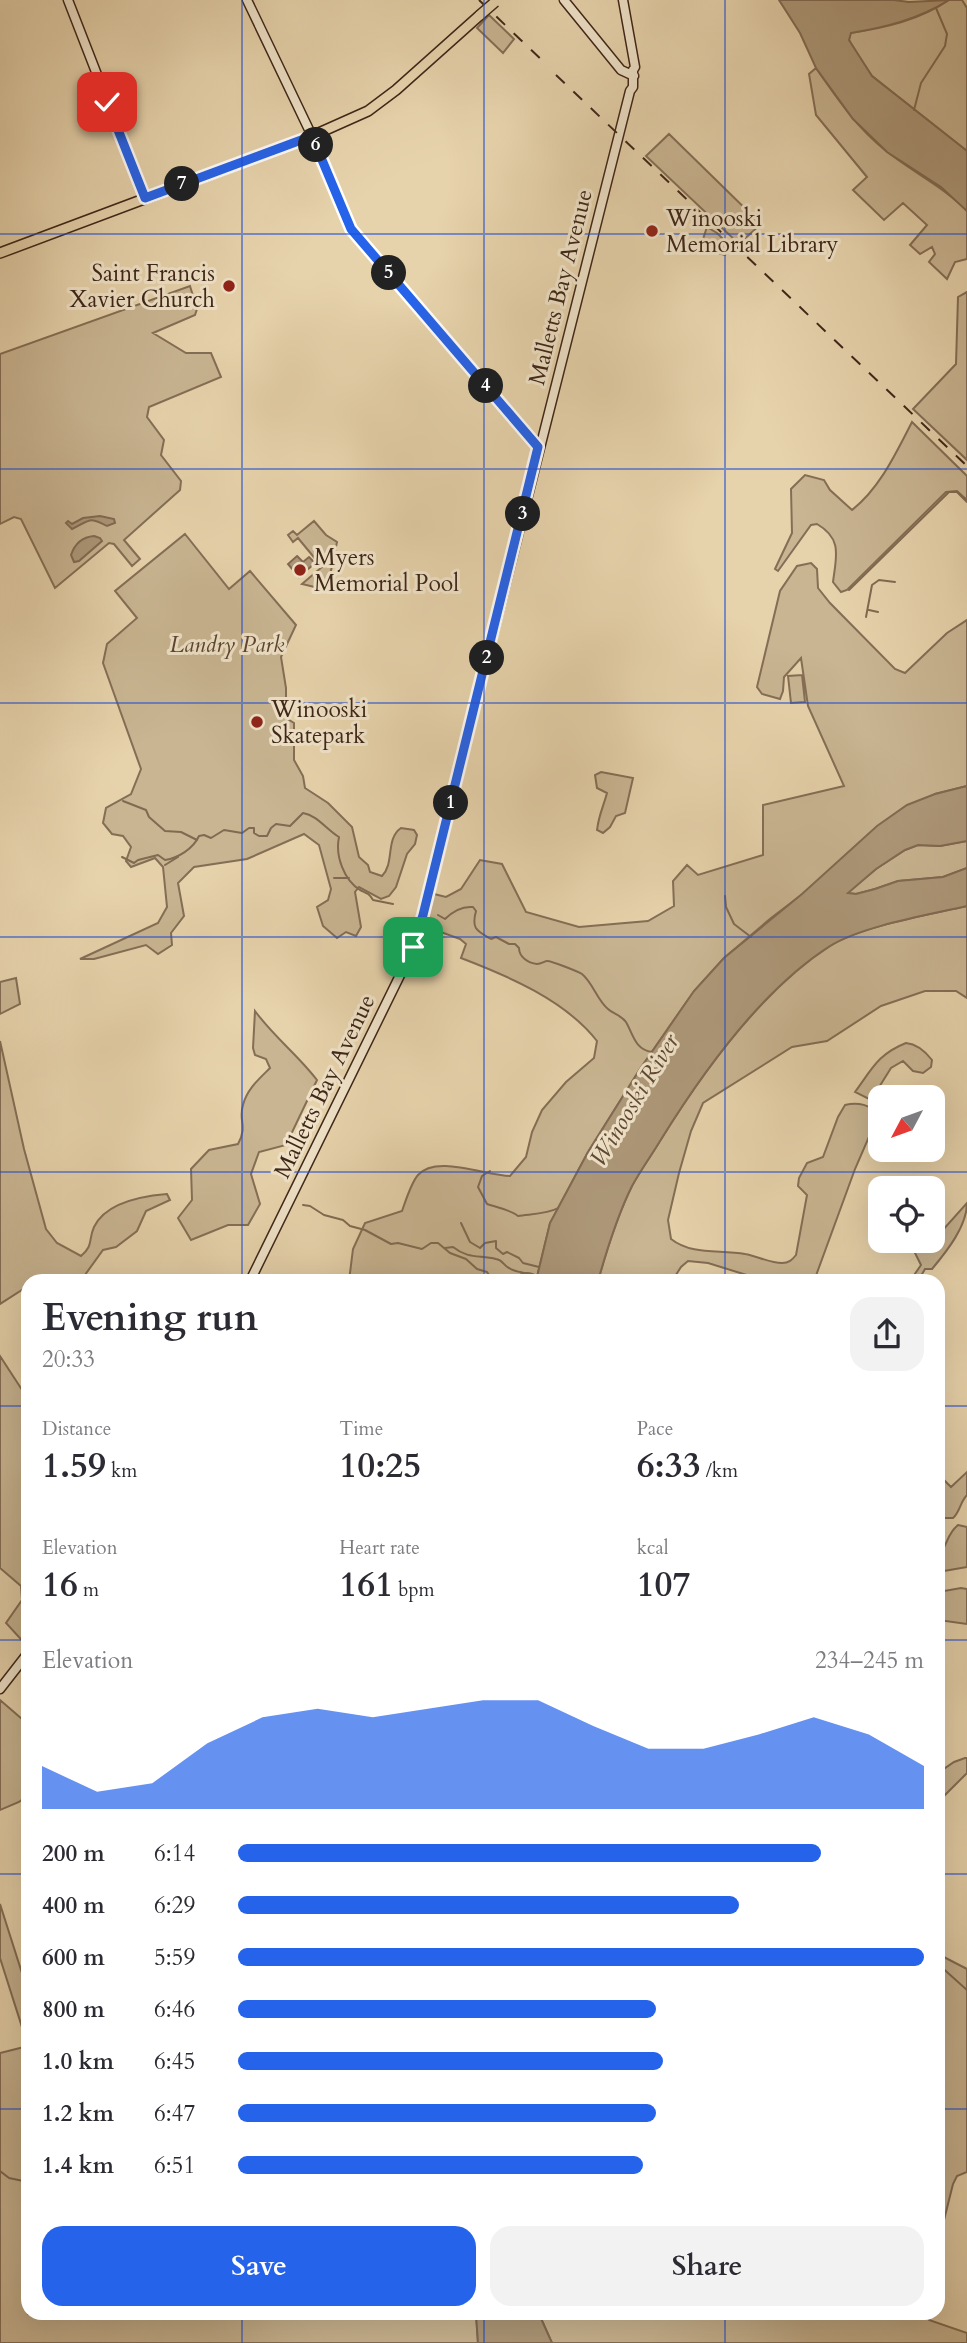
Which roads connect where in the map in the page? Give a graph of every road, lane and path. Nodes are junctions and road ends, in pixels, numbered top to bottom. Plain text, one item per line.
1 (68, 0) edge
2 (247, 0) edge
3 (564, 0) edge
4 (623, 0) edge
5 (497, 1) edge
6 (633, 72) junction
7 (312, 136) junction
8 (145, 198) junction
9 (0, 253) edge
10 (538, 447) junction
11 (253, 1274) edge
12 (21, 1662) edge
13 (0, 1689) edge

1 - 8 street
2 - 7 street
3 - 6 street
4 - 6 street, Malletts Bay Avenue
5 - 7 main road, bridge
6 - 10 street, Malletts Bay Avenue
7 - 8 main road
7 - 10 street
8 - 9 main road
10 - 11 street, Malletts Bay Avenue
12 - 13 street

